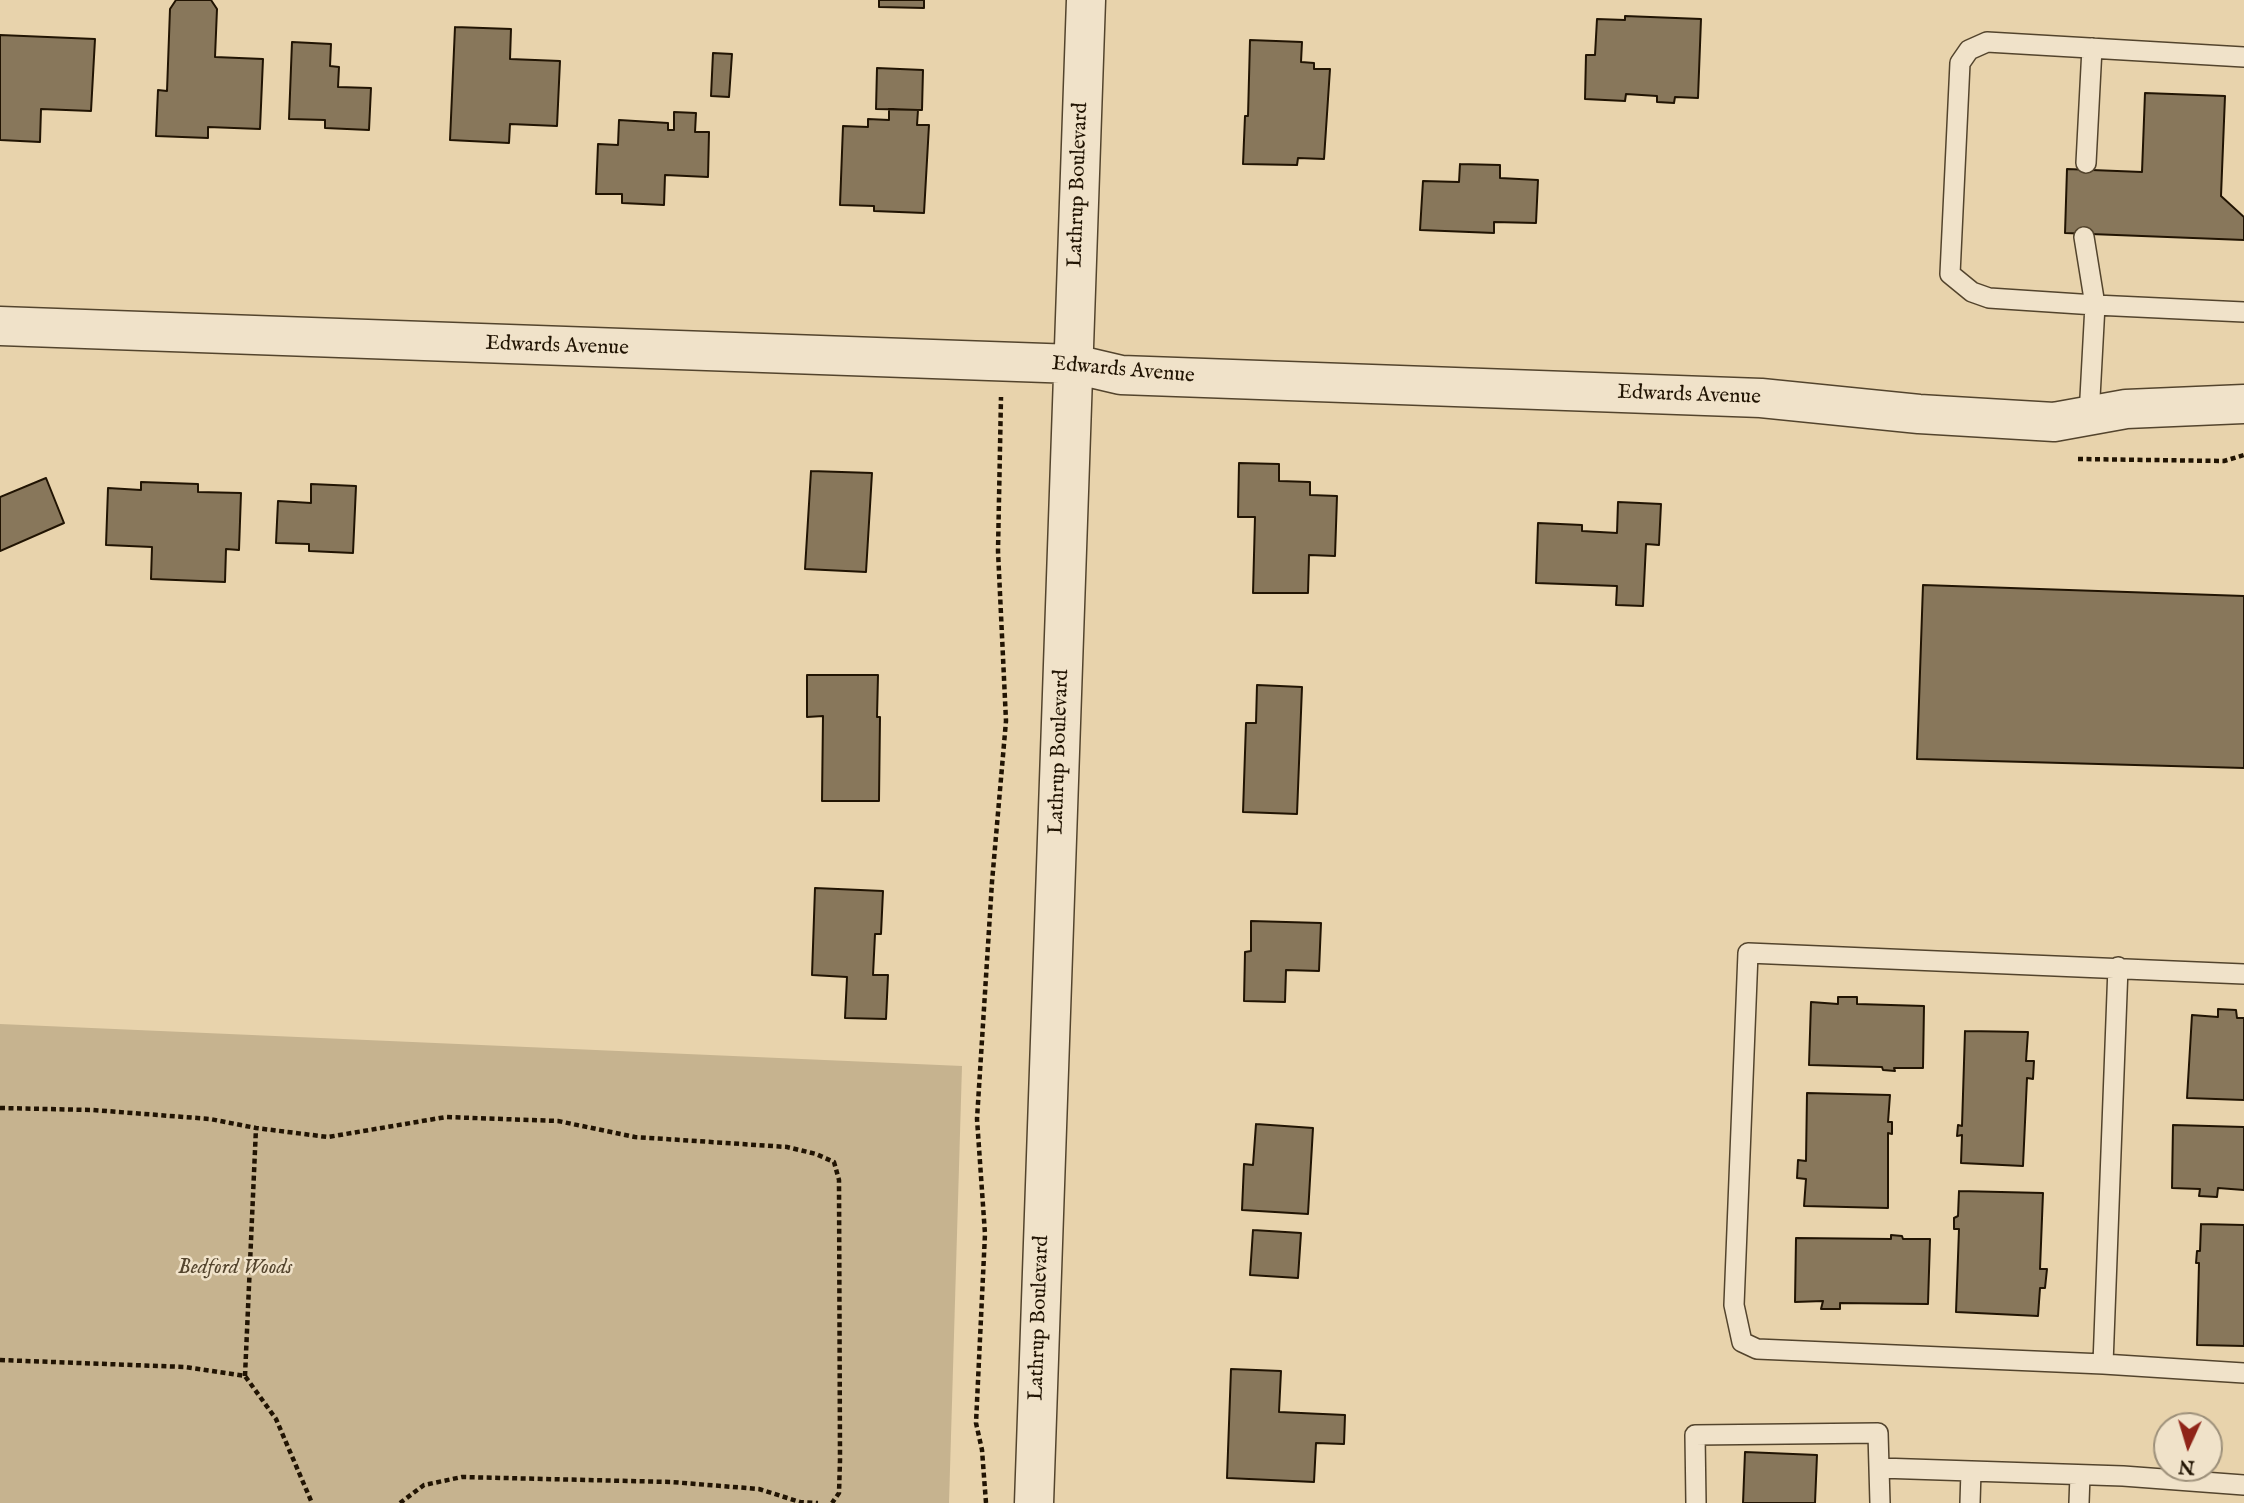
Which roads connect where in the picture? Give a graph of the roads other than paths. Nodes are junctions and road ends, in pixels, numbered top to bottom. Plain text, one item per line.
1 (1086, 0) edge
2 (2092, 48) junction
3 (2244, 57) edge
4 (2086, 163) dead end
5 (2084, 237) dead end
6 (2095, 305) junction
7 (2244, 312) edge
8 (0, 326) edge
9 (1074, 365) junction
10 (2244, 404) edge
11 (2089, 416) junction
12 (2118, 967) junction
13 (2244, 974) edge
14 (2103, 1364) junction
15 (2244, 1373) edge
16 (1880, 1468) junction
17 (1971, 1471) junction
18 (2080, 1475) junction
19 (2244, 1485) edge
20 (1034, 1503) edge
21 (1696, 1503) edge
22 (1880, 1503) edge
23 (1970, 1503) edge
24 (2079, 1503) edge

1 - 9 street, Lathrup Boulevard
2 - 3 lane
2 - 4 lane
2 - 6 lane
5 - 6 lane
6 - 7 lane
6 - 11 lane
8 - 9 street, Edwards Avenue
9 - 11 street, Edwards Avenue
9 - 20 street, Lathrup Boulevard
10 - 11 street, Edwards Avenue
12 - 13 lane
12 - 14 lane
12 - 14 lane
14 - 15 lane
16 - 17 lane
16 - 21 lane
16 - 22 lane
17 - 18 lane
17 - 23 lane
18 - 19 lane
18 - 24 lane

